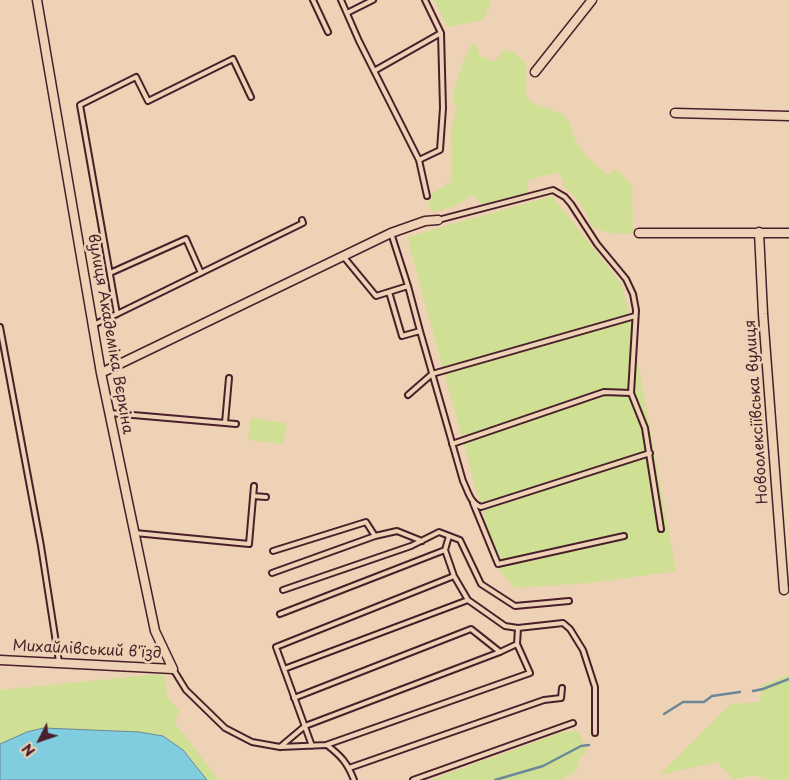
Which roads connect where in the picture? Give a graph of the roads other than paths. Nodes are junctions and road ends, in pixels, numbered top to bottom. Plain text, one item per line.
1 (37, 0) edge
2 (312, 0) edge
3 (341, 0) edge
4 (373, 0) edge
5 (425, 0) edge
6 (592, 0) edge
7 (348, 13) junction
8 (328, 32) dead end
9 (441, 33) junction
10 (374, 69) junction
11 (535, 72) dead end
12 (251, 98) dead end
13 (675, 113) dead end
14 (789, 116) edge
15 (419, 160) junction
16 (427, 196) dead end
17 (302, 220) dead end
18 (438, 220) joint
19 (759, 232) junction
20 (789, 232) edge
21 (391, 233) junction
22 (639, 233) dead end
23 (344, 256) junction
24 (110, 273) junction
25 (201, 273) junction
26 (408, 286) junction
27 (389, 292) junction
28 (117, 314) junction
29 (635, 316) junction
30 (93, 325) junction
31 (0, 327) edge
32 (420, 331) junction
33 (101, 373) junction
34 (432, 374) junction
35 (229, 378) dead end
36 (632, 393) junction
37 (408, 395) dead end
38 (110, 413) junction
39 (225, 423) junction
40 (236, 424) dead end
41 (452, 444) junction
42 (650, 453) junction
43 (254, 486) dead end
44 (253, 496) junction
45 (266, 497) dead end
46 (471, 498) junction
47 (661, 529) dead end
48 (135, 533) junction
49 (375, 536) junction
50 (449, 536) junction
51 (624, 536) dead end
52 (422, 541) junction
53 (445, 550) junction
54 (273, 551) dead end
55 (272, 574) dead end
56 (454, 576) junction
57 (283, 590) dead end
58 (784, 590) dead end
59 (468, 600) junction
60 (569, 601) dead end
61 (280, 614) dead end
62 (518, 628) junction
63 (517, 644) junction
64 (500, 652) junction
65 (0, 660) edge
66 (59, 663) junction
67 (173, 669) junction
68 (284, 670) junction
69 (562, 688) dead end
70 (294, 698) junction
71 (573, 723) dead end
72 (304, 726) junction
73 (595, 733) dead end
74 (326, 745) junction
75 (312, 746) junction
76 (280, 747) junction
77 (349, 768) junction
78 (354, 780) edge
79 (413, 780) edge

1 - 30 street, вулиця Академіка Вєркіна
2 - 8 lane
3 - 7 lane
4 - 7 lane
5 - 9 lane
6 - 11 street
7 - 10 lane
9 - 10 lane
9 - 15 lane
10 - 15 lane
12 - 24 lane
13 - 14 street
15 - 16 lane
17 - 25 lane
18 - 21 street
18 - 29 lane
19 - 20 street
19 - 22 street
19 - 58 street, Новоолексіївська вулиця
21 - 23 street
21 - 26 lane
23 - 27 lane
23 - 33 street
24 - 25 lane
24 - 28 lane
25 - 28 lane
26 - 27 lane
26 - 32 lane
27 - 32 lane
28 - 30 lane
29 - 34 lane
29 - 36 lane
30 - 33 street, вулиця Академіка Вєркіна
31 - 66 lane
32 - 34 lane
33 - 38 street, вулиця Академіка Вєркіна
34 - 37 lane
34 - 41 lane
35 - 39 lane
36 - 41 lane
36 - 42 lane
38 - 39 lane
38 - 48 street, вулиця Академіка Вєркіна
39 - 40 lane
41 - 46 lane
42 - 46 lane
42 - 47 lane
43 - 44 lane
44 - 45 lane
44 - 48 lane
46 - 51 lane
48 - 67 street, вулиця Академіка Вєркіна
49 - 52 lane
49 - 54 lane
49 - 55 lane
50 - 52 lane
50 - 53 lane
50 - 60 lane
52 - 57 lane
53 - 56 lane
53 - 61 lane
56 - 59 lane
56 - 68 lane
59 - 62 lane
59 - 68 lane
62 - 63 lane
62 - 73 lane
63 - 64 lane
63 - 74 lane
64 - 70 lane
64 - 72 lane
65 - 66 street, Михайлівський в'їзд
66 - 67 street, Михайлівський в'їзд
67 - 76 lane
68 - 70 lane
69 - 77 lane
70 - 72 lane
71 - 79 lane
72 - 75 lane
72 - 76 lane
74 - 75 lane
74 - 77 lane
75 - 76 lane
77 - 78 lane

